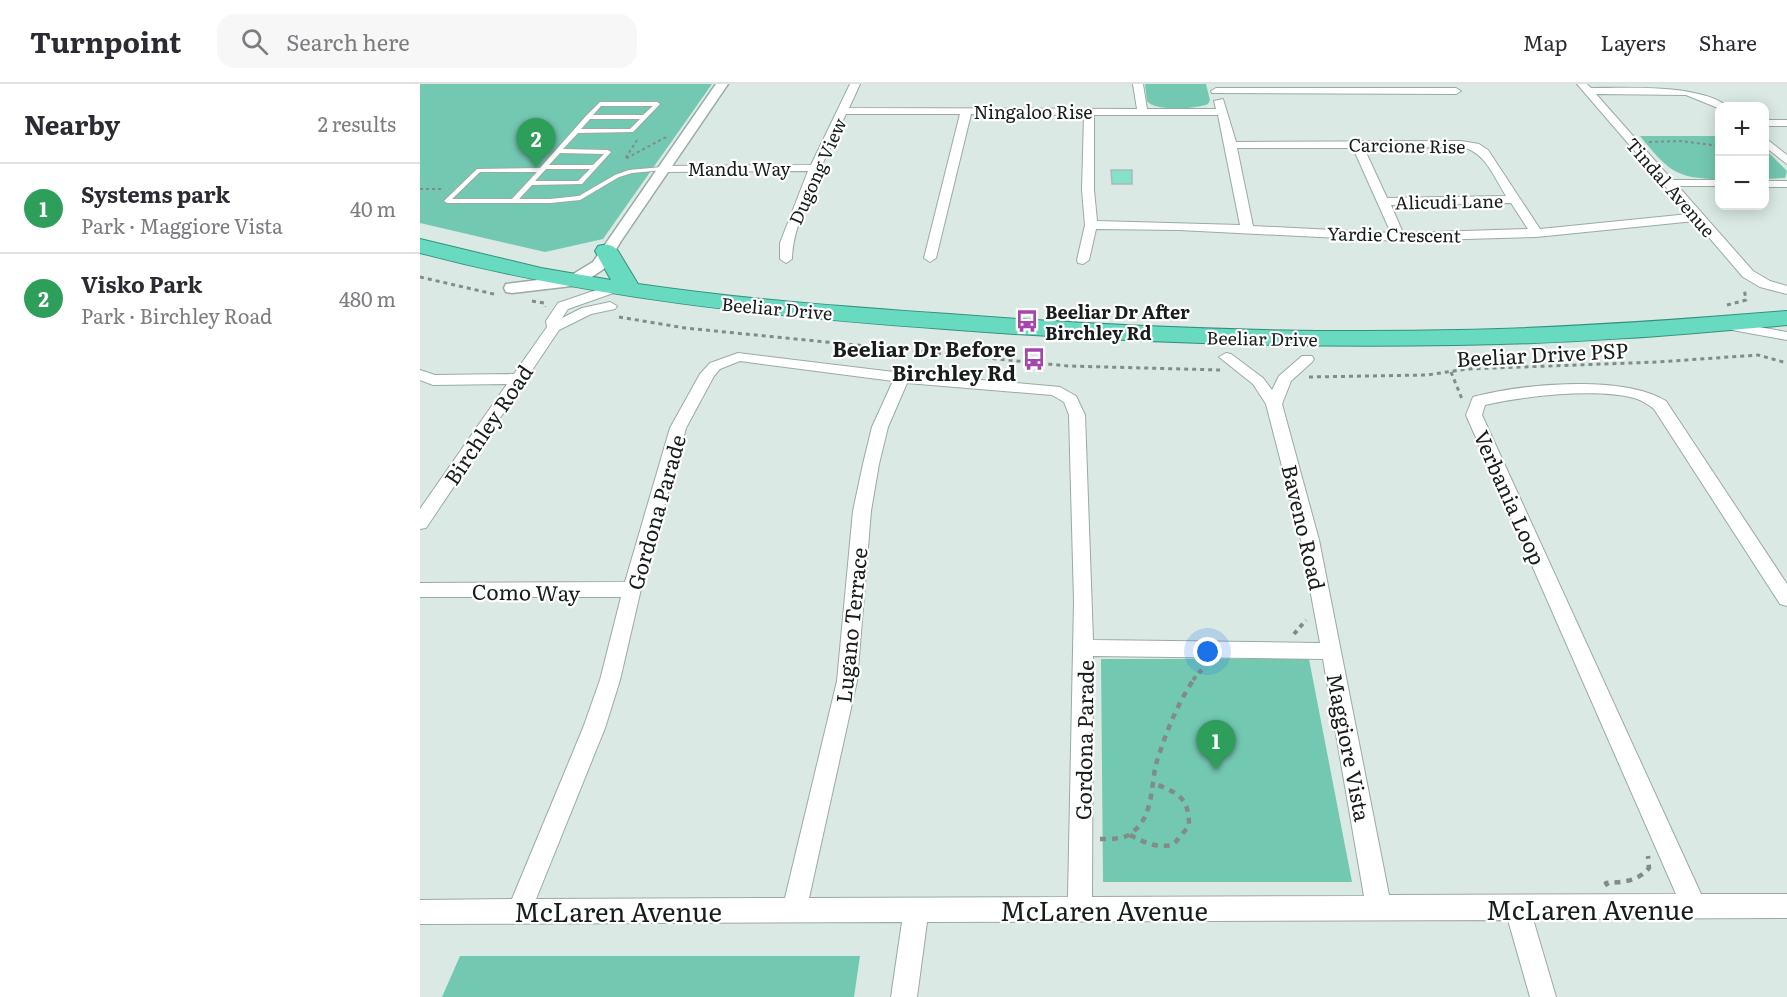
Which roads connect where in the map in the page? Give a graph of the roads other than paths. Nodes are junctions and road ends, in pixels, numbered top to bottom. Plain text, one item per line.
1 (722, 84) edge
2 (855, 84) edge
3 (1138, 84) edge
4 (1215, 87) edge
5 (1585, 87) edge
6 (1456, 91) dead end
7 (1715, 103) edge
8 (843, 111) junction
9 (1089, 111) junction
10 (1142, 111) junction
11 (966, 112) junction
12 (1223, 112) junction
13 (588, 117) junction
14 (644, 117) junction
15 (1769, 123) edge
16 (1787, 123) edge
17 (576, 131) junction
18 (1357, 144) junction
19 (1231, 145) junction
20 (1769, 145) edge
21 (558, 151) junction
22 (1787, 161) edge
23 (595, 167) junction
24 (662, 168) junction
25 (815, 168) junction
26 (543, 169) junction
27 (530, 183) junction
28 (1667, 183) junction
29 (1715, 183) edge
30 (1769, 183) edge
31 (1787, 184) edge
32 (1514, 199) junction
33 (514, 201) junction
34 (1383, 202) junction
35 (1696, 217) junction
36 (1091, 225) junction
37 (1247, 228) junction
38 (1536, 233) junction
39 (1399, 237) junction
40 (420, 246) edge
41 (606, 251) junction
42 (930, 258) dead end
43 (420, 259) edge
44 (786, 259) dead end
45 (1083, 260) dead end
46 (420, 266) edge
47 (455, 275) junction
48 (516, 289) junction
49 (575, 290) junction
50 (1787, 290) edge
51 (684, 299) junction
52 (618, 300) junction
53 (1725, 315) junction
54 (1787, 318) edge
55 (554, 327) junction
56 (817, 330) junction
57 (1787, 338) edge
58 (1225, 364) junction
59 (1307, 368) junction
60 (420, 375) edge
61 (902, 378) junction
62 (516, 380) junction
63 (1274, 404) junction
64 (420, 523) edge
65 (632, 589) junction
66 (420, 590) edge
67 (1787, 599) edge
68 (1084, 648) junction
69 (1332, 651) junction
70 (1787, 906) edge
71 (1695, 908) junction
72 (1080, 909) junction
73 (1379, 909) junction
74 (1518, 909) junction
75 (794, 910) junction
76 (916, 910) junction
77 (519, 911) junction
78 (420, 912) edge
79 (904, 997) edge
80 (1543, 997) edge

1 - 24 street, Birchley Road
2 - 8 street, Dugong View
3 - 10 street
4 - 6 street
4 - 12 street
5 - 7 street
5 - 28 street, Tindal Avenue
8 - 11 street, Ningaloo Rise
8 - 25 street, Dugong View
9 - 10 street, Ningaloo Rise
9 - 11 street, Ningaloo Rise
9 - 36 street
10 - 12 street, Ningaloo Rise
11 - 42 street
12 - 19 street
13 - 14 lane
13 - 14 lane
13 - 17 lane
14 - 17 lane
15 - 16 street
17 - 21 lane
18 - 19 street, Carcione Rise
18 - 32 street, Carcione Rise
18 - 34 street
19 - 37 street
20 - 22 street
21 - 23 lane
21 - 26 lane
23 - 26 lane
23 - 27 lane
24 - 25 street, Mandu Way
24 - 33 lane
24 - 41 street, Birchley Road
25 - 44 street, Dugong View
26 - 27 lane
26 - 33 lane
27 - 33 lane
28 - 29 street
28 - 35 street, Tindal Avenue
30 - 31 street
32 - 34 street, Alicudi Lane
32 - 38 street, Carcione Rise
34 - 39 street
35 - 38 street, Yardie Crescent
35 - 50 street, Tindal Avenue
36 - 37 street, Yardie Crescent
36 - 45 street
37 - 39 street, Yardie Crescent
38 - 39 street, Yardie Crescent
40 - 48 highway, Beeliar Drive
41 - 48 street, Birchley Road
41 - 49 street, Birchley Road
41 - 52 highway
43 - 47 highway
46 - 47 highway, Beeliar Drive
47 - 48 highway, Beeliar Drive
48 - 49 highway, Beeliar Drive
49 - 52 highway, Beeliar Drive
49 - 55 street, Birchley Road
51 - 52 highway, Beeliar Drive
51 - 53 highway, Beeliar Drive
51 - 56 highway
52 - 55 street, Birchley Road
52 - 56 highway, Beeliar Drive
53 - 54 highway, Beeliar Drive
53 - 57 street
55 - 62 street, Birchley Road
56 - 58 highway, Beeliar Drive
57 - 59 highway, Beeliar Drive
58 - 59 highway, Beeliar Drive
58 - 63 street, Baveno Road
59 - 63 street
60 - 62 street
61 - 65 street, Gordona Parade
61 - 68 street, Gordona Parade
61 - 75 street, Lugano Terrace
62 - 64 street, Birchley Road
63 - 69 street, Baveno Road
65 - 66 street, Como Way
65 - 77 street, Gordona Parade
67 - 71 street, Verbania Loop
68 - 69 street, Maggiore Vista
68 - 72 street, Gordona Parade
69 - 73 street, Maggiore Vista
70 - 71 street, McLaren Avenue
71 - 74 street, McLaren Avenue
72 - 73 street, McLaren Avenue
72 - 76 street, McLaren Avenue
73 - 74 street, McLaren Avenue
74 - 80 street
75 - 76 street, McLaren Avenue
75 - 77 street, McLaren Avenue
76 - 79 street
77 - 78 street, McLaren Avenue

